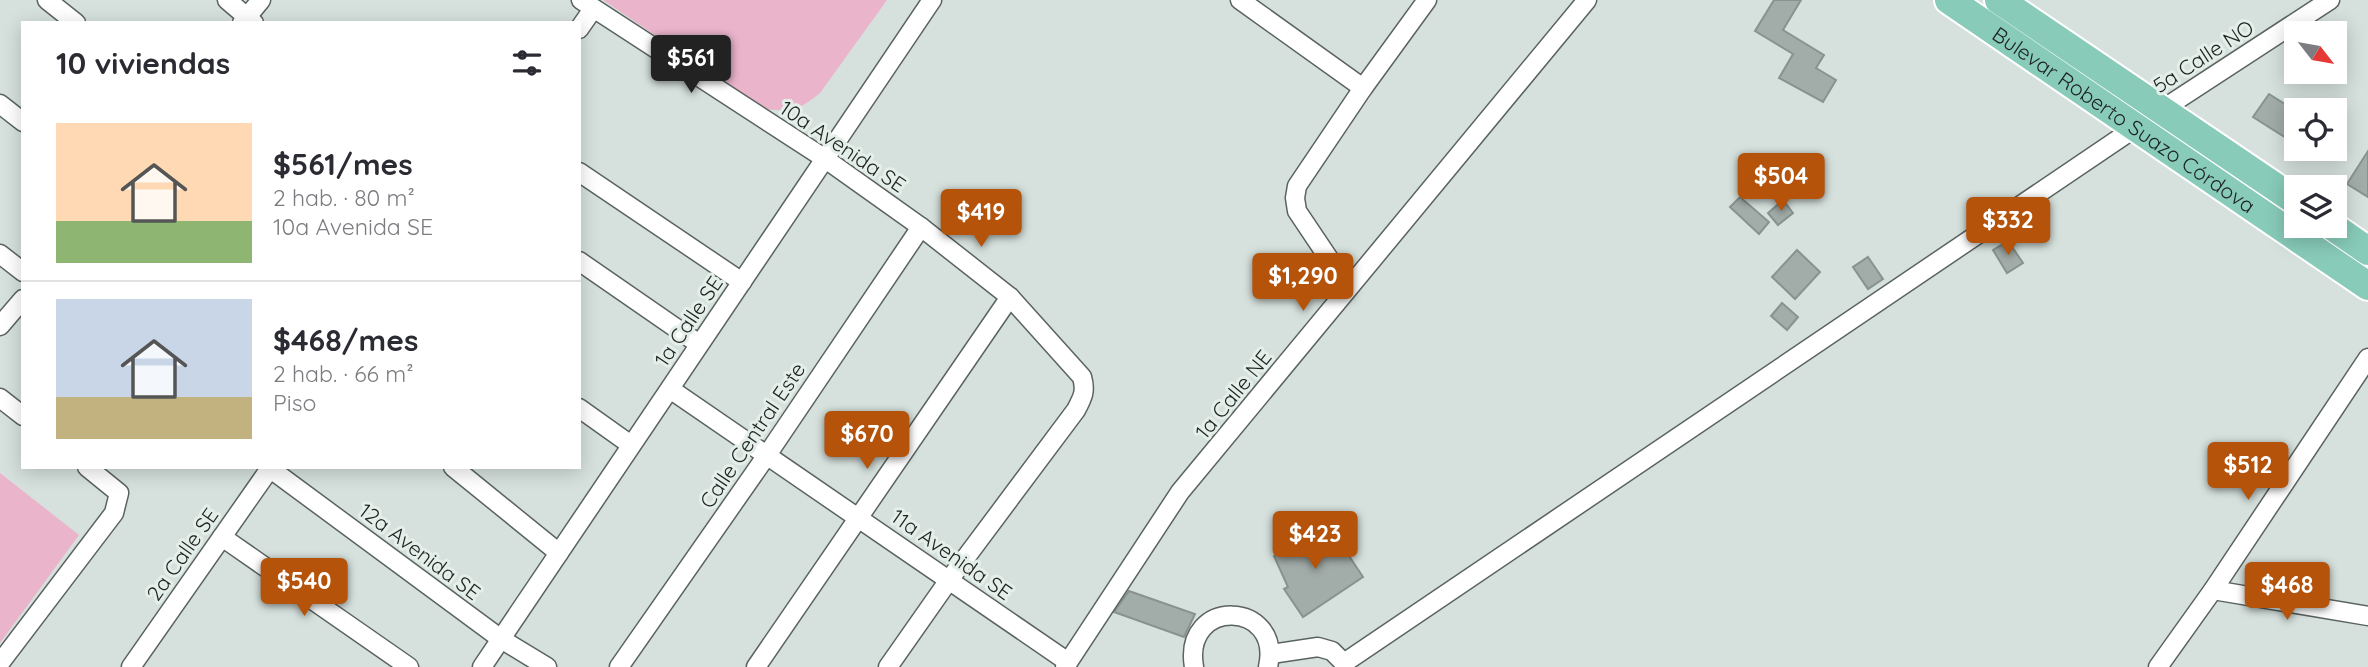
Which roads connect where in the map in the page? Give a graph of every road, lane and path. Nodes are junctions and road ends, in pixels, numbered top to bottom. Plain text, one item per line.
1 (47, 0) edge
2 (226, 0) edge
3 (261, 0) edge
4 (932, 0) edge
5 (1240, 0) edge
6 (1427, 0) edge
7 (1587, 0) edge
8 (1949, 0) edge
9 (1999, 0) edge
10 (2330, 0) edge
11 (587, 5) edge
12 (73, 21) edge
13 (248, 21) edge
14 (581, 23) edge
15 (1363, 88) junction
16 (0, 104) edge
17 (2163, 109) junction
18 (21, 120) edge
19 (2137, 127) junction
20 (824, 158) junction
21 (581, 173) edge
22 (2284, 193) edge
23 (921, 228) junction
24 (2347, 236) edge
25 (2368, 251) edge
26 (0, 254) edge
27 (581, 262) edge
28 (21, 270) edge
29 (741, 282) junction
30 (2368, 286) edge
31 (1348, 287) junction
32 (1010, 297) junction
33 (21, 301) edge
34 (0, 326) edge
35 (699, 344) junction
36 (2368, 358) edge
37 (670, 389) junction
38 (0, 398) edge
39 (581, 409) edge
40 (21, 414) edge
41 (631, 445) junction
42 (767, 455) junction
43 (89, 469) edge
44 (269, 469) edge
45 (271, 469) edge
46 (455, 469) edge
47 (859, 517) junction
48 (222, 537) junction
49 (559, 553) junction
50 (949, 580) junction
51 (2213, 590) junction
52 (2368, 616) edge
53 (501, 639) junction
54 (1269, 660) edge
55 (0, 663) edge
56 (1067, 664) edge
57 (1344, 665) edge
58 (131, 667) edge
59 (409, 667) edge
60 (482, 667) edge
61 (547, 667) edge
62 (619, 667) edge
63 (755, 667) edge
64 (888, 667) edge
65 (1194, 667) edge
66 (2158, 667) edge

1 - 12 street
2 - 13 street
3 - 13 street
4 - 20 street, 1a Calle SE
5 - 15 street
6 - 15 street
7 - 31 street, 1a Calle NE
8 - 19 main road, Bulevar Roberto Suazo Córdova
9 - 17 main road, Bulevar Roberto Suazo Córdova
10 - 17 street, 5a Calle NO
11 - 14 street
11 - 20 street, 10a Avenida SE
15 - 31 street
16 - 18 street
17 - 19 street, 5a Calle NO
17 - 22 main road, Bulevar Roberto Suazo Córdova
19 - 30 main road, Bulevar Roberto Suazo Córdova
19 - 57 street, 5a Calle NO
20 - 23 street, 10a Avenida SE
20 - 29 street, 1a Calle SE
21 - 29 street
23 - 32 street, 10a Avenida SE
23 - 42 street, Calle Central Este
24 - 25 main road
26 - 28 street
27 - 35 street
29 - 35 street, 1a Calle SE
31 - 56 street, 1a Calle NE
32 - 47 street
32 - 50 street, 10a Avenida SE
33 - 34 street
35 - 37 street, 1a Calle SE
36 - 51 street
37 - 41 street, 1a Calle SE
37 - 42 street, 11a Avenida SE
38 - 40 street
39 - 41 street
41 - 49 street, 1a Calle SE
42 - 47 street, 11a Avenida SE
42 - 62 street, Calle Central Este
43 - 55 street
44 - 48 street, 2a Calle SE
45 - 53 street, 12a Avenida SE
46 - 49 street
47 - 50 street, 11a Avenida SE
47 - 63 street
48 - 58 street, 2a Calle SE
48 - 59 street
49 - 53 street, 1a Calle SE
50 - 56 street, 11a Avenida SE
50 - 64 street
51 - 52 street
51 - 66 street
53 - 60 street, 1a Calle SE
53 - 61 street, 12a Avenida SE
54 - 57 street
54 - 65 street

